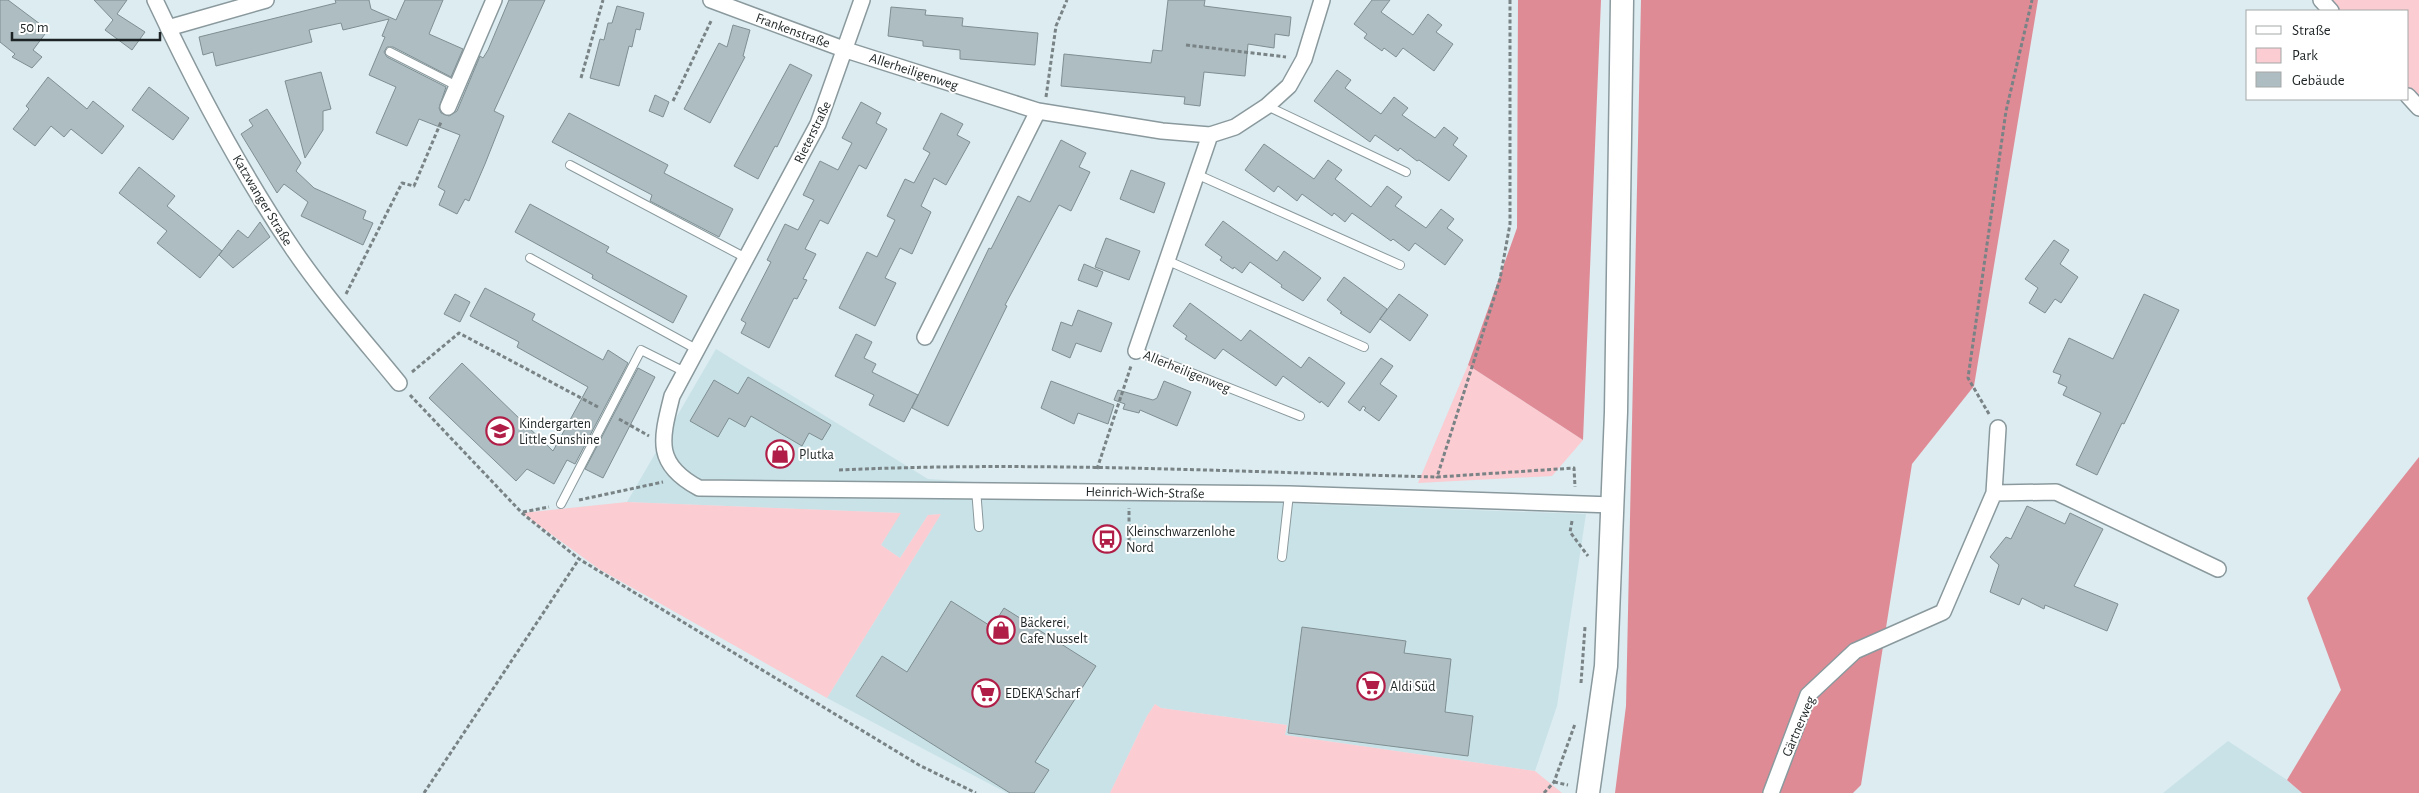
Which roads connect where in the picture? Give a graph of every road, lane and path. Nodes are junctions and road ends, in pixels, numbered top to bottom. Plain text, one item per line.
1 (155, 0) edge
2 (266, 0) edge
3 (494, 0) edge
4 (602, 0) edge
5 (862, 0) edge
6 (1067, 0) edge
7 (1322, 0) edge
8 (1510, 0) edge
9 (1622, 0) edge
10 (2032, 0) edge
11 (2321, 0) edge
12 (715, 1) edge
13 (2330, 10) edge
14 (168, 28) junction
15 (1186, 45) dead end
16 (846, 50) junction
17 (390, 52) dead end
18 (1304, 59) junction
19 (581, 78) dead end
20 (457, 86) junction
21 (2409, 97) edge
22 (673, 101) dead end
23 (1268, 106) junction
24 (448, 107) joint
25 (2419, 108) edge
26 (1041, 112) junction
27 (1210, 134) junction
28 (570, 165) dead end
29 (1406, 172) dead end
30 (1196, 174) junction
31 (530, 258) dead end
32 (746, 258) junction
33 (1166, 260) junction
34 (1400, 265) dead end
35 (338, 309) junction
36 (926, 337) dead end
37 (1364, 347) dead end
38 (698, 350) junction
39 (1136, 351) junction
40 (685, 372) junction
41 (399, 383) junction
42 (608, 412) junction
43 (1300, 416) dead end
44 (1998, 428) joint
45 (664, 444) junction
46 (1097, 469) junction
47 (830, 471) dead end
48 (1437, 476) junction
49 (680, 478) junction
50 (976, 489) junction
51 (1994, 493) junction
52 (1289, 494) junction
53 (1575, 502) junction
54 (561, 504) junction
55 (1613, 505) junction
56 (522, 513) junction
57 (979, 527) dead end
58 (1282, 557) dead end
59 (579, 559) junction
60 (1588, 563) dead end
61 (2218, 568) dead end
62 (1585, 619) dead end
63 (1580, 687) dead end
64 (1578, 715) dead end
65 (424, 793) edge
66 (976, 793) edge
67 (1544, 793) edge
68 (1588, 793) edge
69 (1771, 793) edge

1 - 14 street, Katzwanger Straße
2 - 14 street
3 - 20 street
4 - 19 path
5 - 16 street, Rieterstraße
6 - 26 path
7 - 18 street, Allerheiligenweg
8 - 48 path
9 - 55 main road
10 - 44 path
11 - 13 street
12 - 16 street, Frankenstraße
12 - 22 path
14 - 35 street, Katzwanger Straße
15 - 18 path
16 - 26 street, Allerheiligenweg
16 - 32 street, Rieterstraße
17 - 20 lane
18 - 23 street, Allerheiligenweg
20 - 24 street
21 - 25 street
23 - 27 street, Allerheiligenweg
23 - 29 lane
24 - 35 path
26 - 27 street, Allerheiligenweg
26 - 36 street
27 - 30 street, Allerheiligenweg
28 - 32 lane
30 - 33 street, Allerheiligenweg
30 - 34 lane
31 - 38 lane
32 - 38 street, Rieterstraße
33 - 37 lane
33 - 39 street, Allerheiligenweg
35 - 41 street, Katzwanger Straße
38 - 40 street, Rieterstraße
39 - 43 lane, Allerheiligenweg
39 - 46 path
40 - 42 lane
40 - 45 street, Rieterstraße
41 - 42 path
41 - 56 path
42 - 45 path
42 - 54 lane
44 - 51 street
45 - 49 street, Rieterstraße
46 - 47 path
46 - 48 path
48 - 53 path
49 - 50 street, Heinrich-Wich-Straße
49 - 54 path
50 - 52 street, Heinrich-Wich-Straße
50 - 57 lane
51 - 61 street
51 - 69 street, Gärtnerweg
52 - 53 street, Heinrich-Wich-Straße
52 - 58 lane
53 - 55 street, Heinrich-Wich-Straße
53 - 60 path
54 - 56 path
55 - 68 main road
56 - 59 path
59 - 65 path
59 - 66 path
62 - 63 path
64 - 67 path

